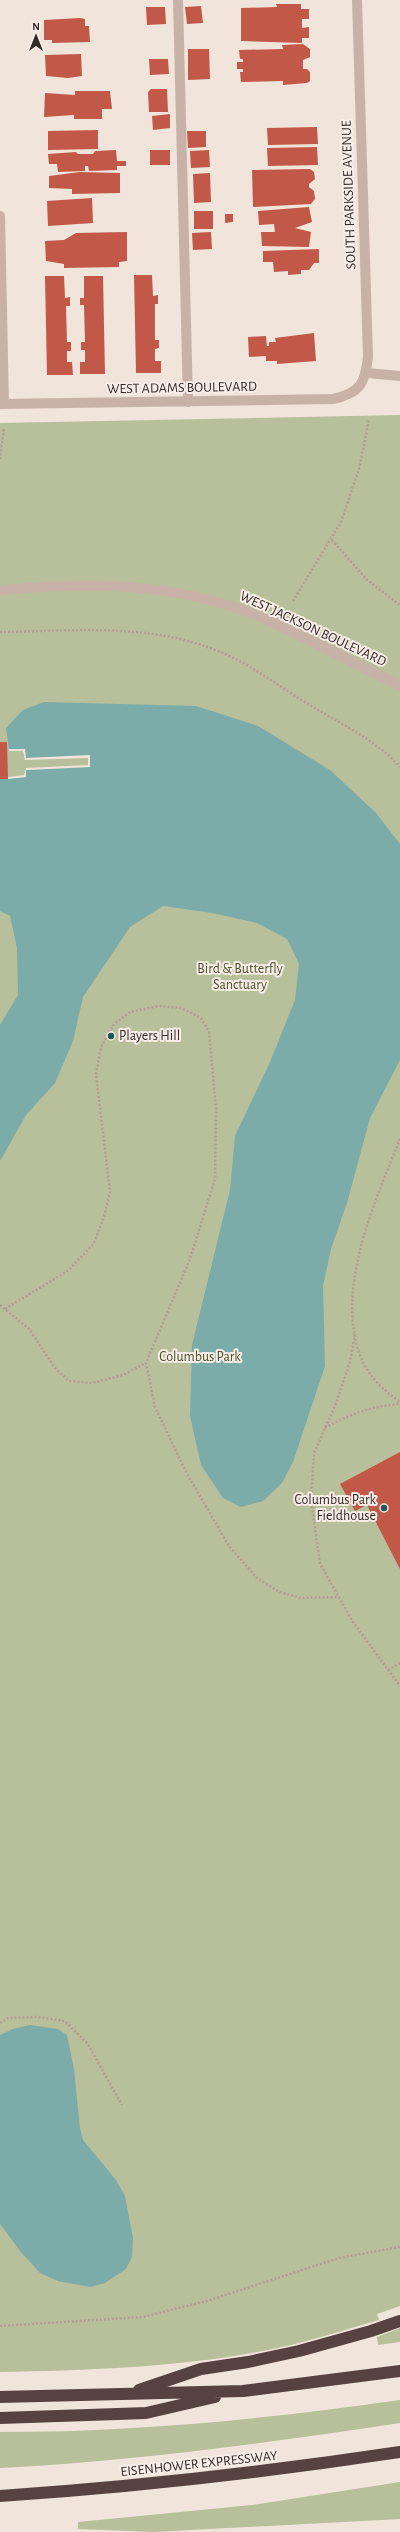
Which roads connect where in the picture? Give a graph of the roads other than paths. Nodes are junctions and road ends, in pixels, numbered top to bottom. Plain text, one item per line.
1 (178, 0) edge
2 (357, 0) edge
3 (0, 216) edge
4 (367, 373) junction
5 (400, 376) edge
6 (360, 387) joint
7 (188, 402) junction
8 (2, 404) edge
9 (0, 590) edge
10 (400, 685) edge
11 (400, 2321) edge
12 (400, 2371) edge
13 (243, 2391) junction
14 (126, 2395) junction
15 (0, 2397) edge
16 (0, 2418) edge
17 (400, 2452) edge
18 (0, 2496) edge

1 - 7 street
2 - 4 street, SOUTH PARKSIDE AVENUE
3 - 8 street
4 - 5 street
4 - 6 street, SOUTH PARKSIDE AVENUE
6 - 7 street, WEST ADAMS BOULEVARD
7 - 8 street, WEST ADAMS BOULEVARD
9 - 10 street, WEST JACKSON BOULEVARD
11 - 14 highway
12 - 13 highway
13 - 14 highway
13 - 16 highway
14 - 15 highway
17 - 18 highway, EISENHOWER EXPRESSWAY

